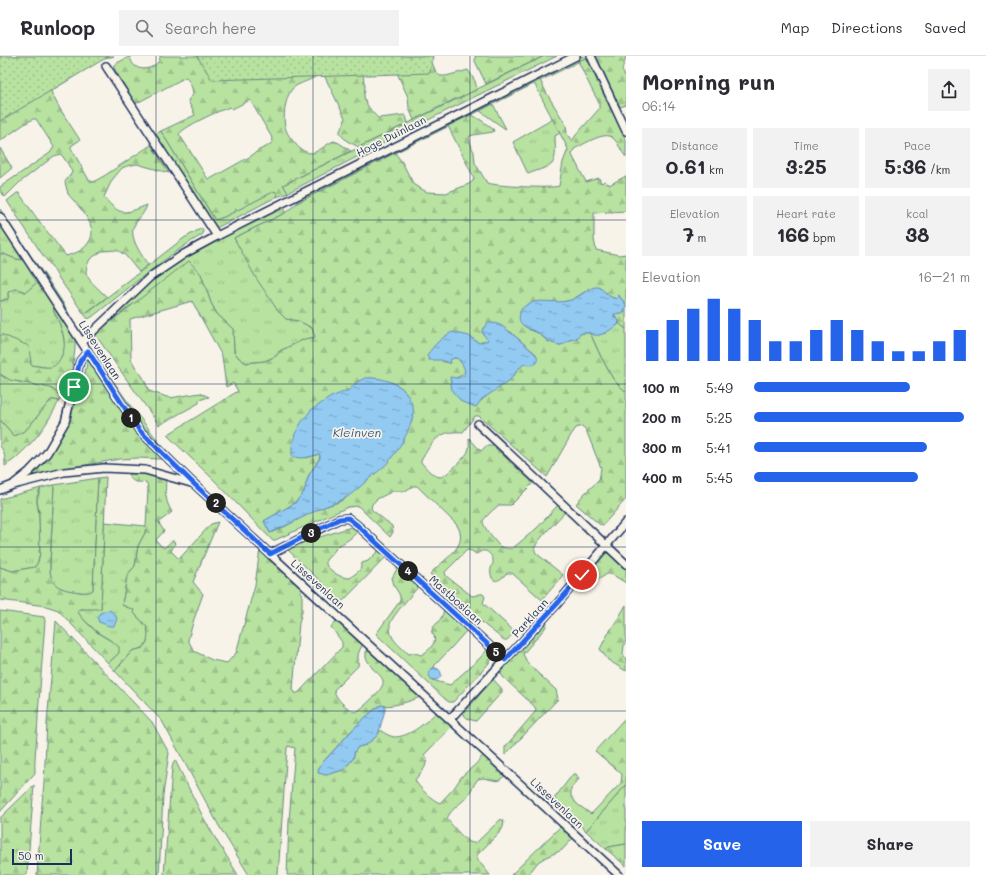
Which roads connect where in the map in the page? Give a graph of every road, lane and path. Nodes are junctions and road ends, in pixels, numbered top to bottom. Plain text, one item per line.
1 (576, 56) edge
2 (591, 56) edge
3 (106, 66) dead end
4 (626, 131) edge
5 (0, 217) edge
6 (217, 236) junction
7 (82, 342) junction
8 (88, 351) junction
9 (478, 424) dead end
10 (193, 483) junction
11 (13, 485) junction
12 (0, 490) edge
13 (626, 522) edge
14 (606, 546) junction
15 (270, 554) junction
16 (626, 564) edge
17 (505, 660) junction
18 (450, 719) junction
19 (619, 875) edge

1 - 6 street, Hoge Duinlaan
2 - 4 street
3 - 6 street
5 - 7 street, Lissevenlaan
6 - 7 street, Hoge Duinlaan
7 - 8 street, Lissevenlaan
8 - 10 street, Lissevenlaan
8 - 11 street
9 - 14 street
10 - 11 street
10 - 15 street, Lissevenlaan
11 - 12 street
13 - 14 street, Parklaan
14 - 16 street
14 - 17 street, Parklaan
15 - 17 street, Mastboslaan
15 - 18 street, Lissevenlaan
17 - 18 street, Parklaan
18 - 19 street, Lissevenlaan

